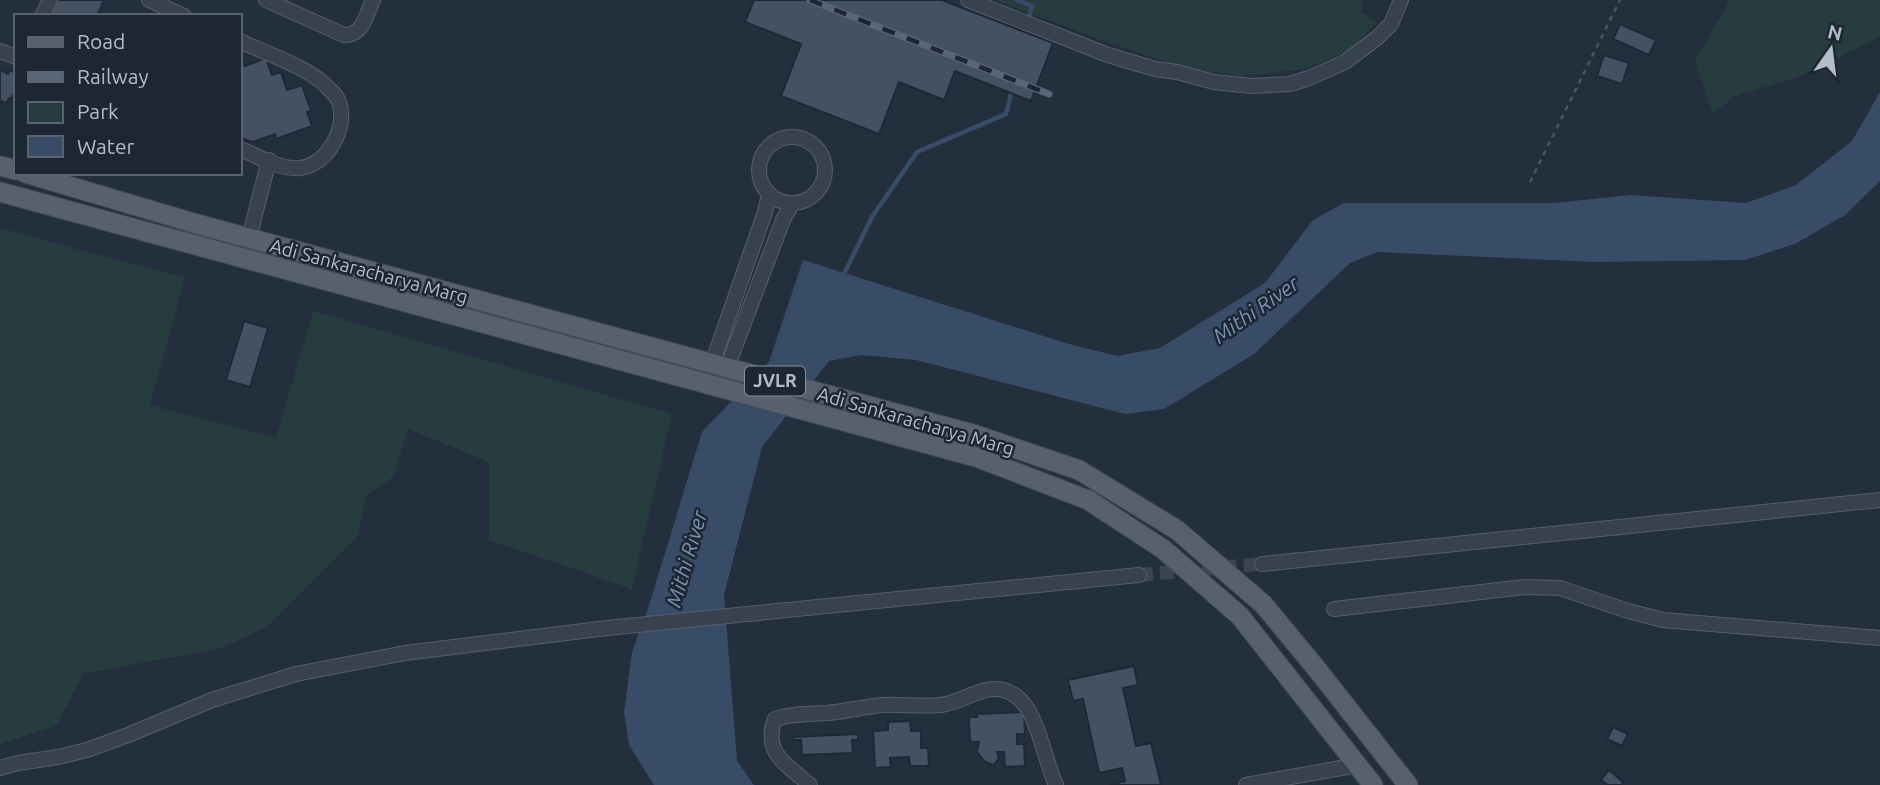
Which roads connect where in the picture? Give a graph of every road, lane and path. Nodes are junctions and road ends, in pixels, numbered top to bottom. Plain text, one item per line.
1 (149, 0) edge
2 (266, 0) edge
3 (373, 0) edge
4 (968, 0) edge
5 (1401, 0) edge
6 (1620, 0) edge
7 (180, 14) edge
8 (242, 42) edge
9 (242, 150) edge
10 (269, 160) junction
11 (33, 175) edge
12 (1530, 182) dead end
13 (0, 192) edge
14 (769, 195) junction
15 (792, 204) junction
16 (249, 238) junction
17 (720, 366) junction
18 (1880, 500) edge
19 (1262, 564) tunnel mouth
20 (1139, 575) tunnel mouth
21 (1334, 609) dead end
22 (1880, 638) edge
23 (1358, 765) junction
24 (0, 768) edge
25 (810, 785) edge
26 (1056, 785) edge
27 (1246, 785) edge
28 (1373, 785) edge
29 (1408, 785) edge

1 - 7 street
2 - 3 street
4 - 5 street
6 - 12 path
8 - 10 street
9 - 10 street
10 - 16 street
11 - 16 main road, Adi Sankaracharya Marg / JVLR
13 - 23 main road, Adi Sankaracharya Marg / JVLR
14 - 15 street
14 - 15 street
14 - 17 street
15 - 17 street
16 - 17 main road, Adi Sankaracharya Marg / JVLR
17 - 29 main road, Adi Sankaracharya Marg / JVLR
18 - 19 street
20 - 24 street
21 - 22 street
23 - 27 street
23 - 28 main road, Adi Sankaracharya Marg / JVLR
25 - 26 street

